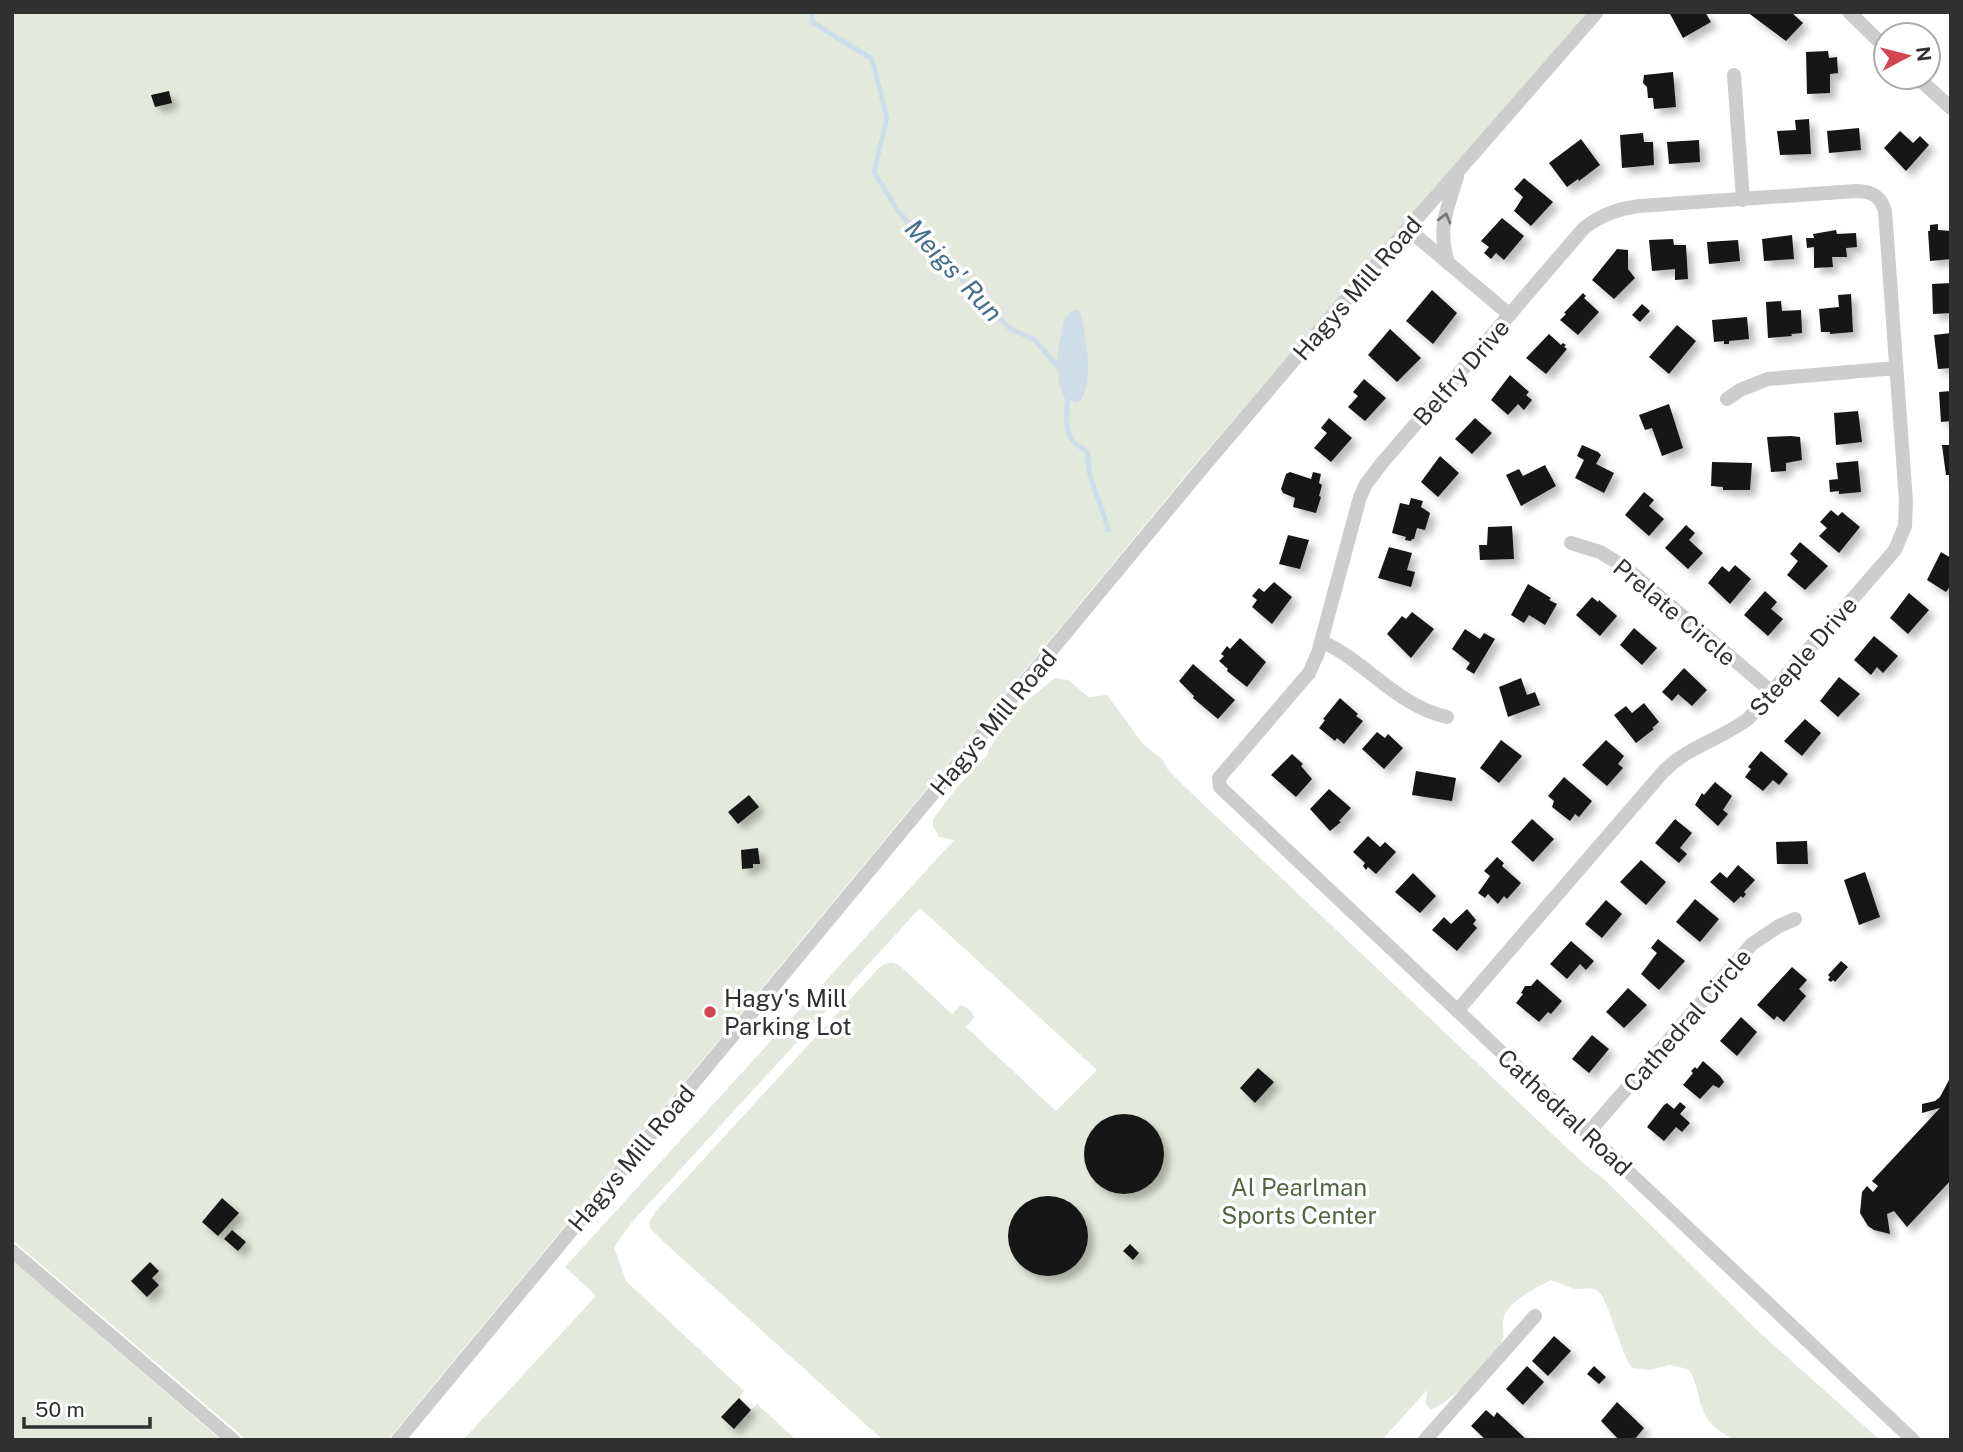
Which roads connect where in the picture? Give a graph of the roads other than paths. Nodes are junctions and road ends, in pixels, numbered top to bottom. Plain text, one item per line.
1 (1597, 12) edge
2 (1849, 12) edge
3 (1872, 34) edge
4 (1734, 75) dead end
5 (1932, 91) edge
6 (1951, 108) edge
7 (1459, 173) junction
8 (1876, 196) joint
9 (1743, 200) junction
10 (1408, 229) junction
11 (1449, 264) junction
12 (1510, 315) junction
13 (1896, 368) junction
14 (1727, 399) dead end
15 (1571, 543) dead end
16 (1321, 641) junction
17 (1773, 693) junction
18 (1447, 717) dead end
19 (1218, 783) joint
20 (1795, 919) dead end
21 (1457, 1011) junction
22 (1588, 1133) junction
23 (12, 1251) edge
24 (1535, 1316) dead end
25 (233, 1440) edge
26 (398, 1440) edge
27 (1425, 1440) edge
28 (1913, 1440) edge

1 - 7 street, Hagys Mill Road
2 - 3 street
4 - 9 street
5 - 6 street
7 - 10 street, Hagys Mill Road
11 -> 7 street
8 - 9 street, Belfry Drive
8 - 13 street, Steeple Drive
9 - 12 street, Belfry Drive
10 - 11 street
10 - 26 street, Hagys Mill Road
11 - 12 street
12 - 16 street, Belfry Drive
13 - 14 street
13 - 17 street, Steeple Drive
15 - 17 street, Prelate Circle
16 - 18 street
16 - 19 street, Belfry Drive
17 - 21 street, Steeple Drive
19 - 21 street, Cathedral Road
20 - 22 street, Cathedral Circle
21 - 22 street, Cathedral Road
22 - 28 street, Cathedral Road
23 - 25 street
24 - 27 street

